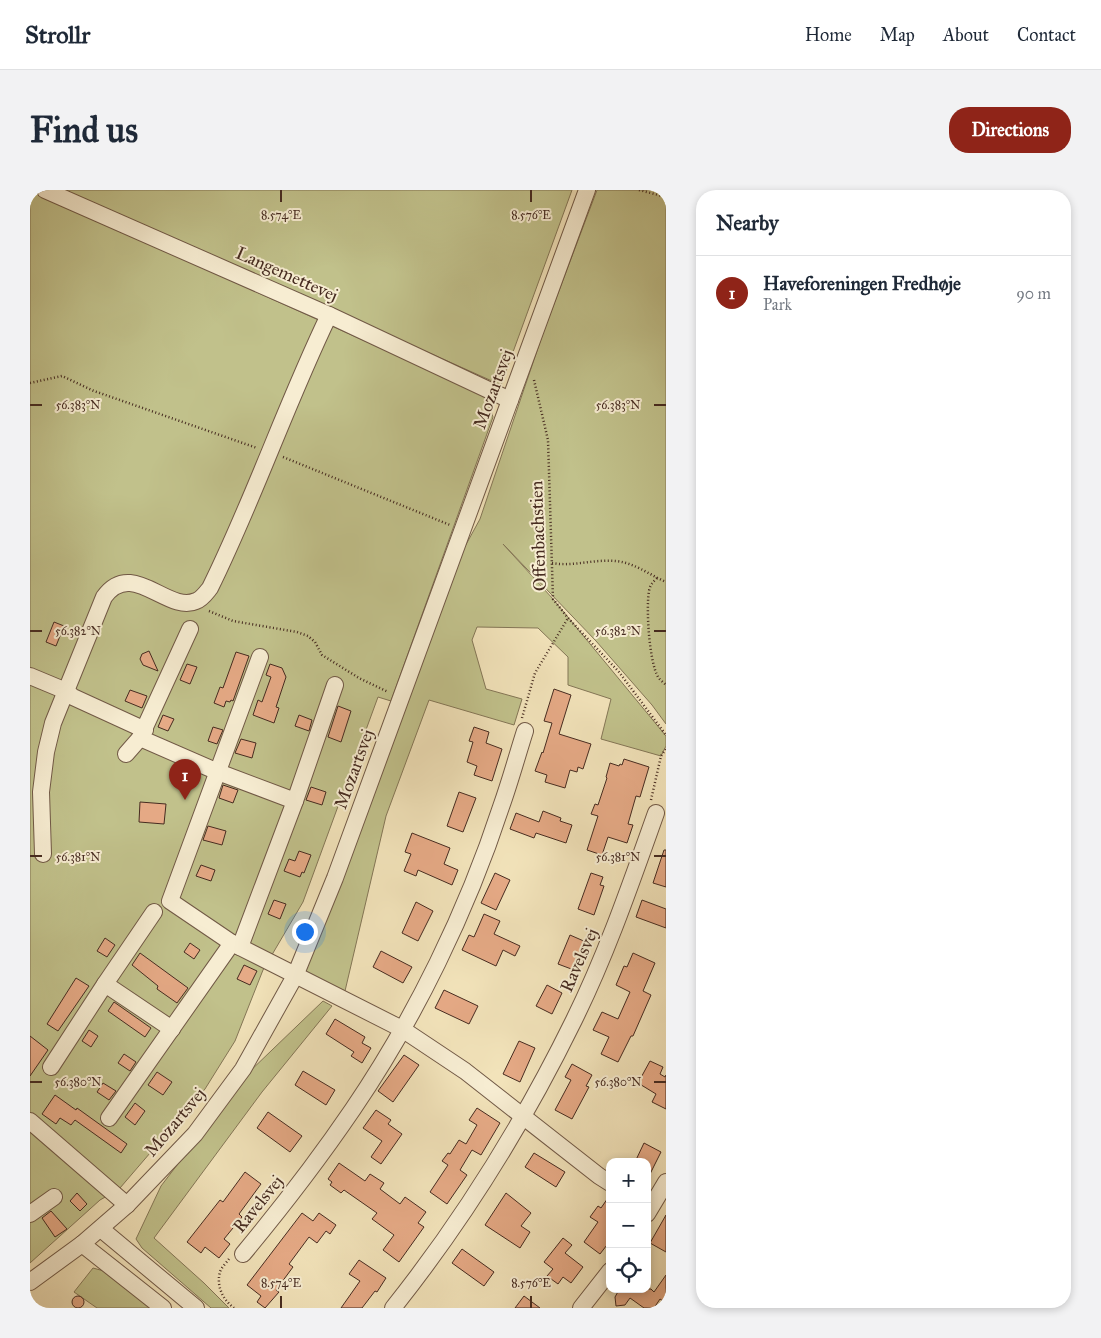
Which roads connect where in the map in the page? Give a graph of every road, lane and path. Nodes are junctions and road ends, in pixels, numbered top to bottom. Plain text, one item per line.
1 (45, 190) edge
2 (587, 190) edge
3 (640, 190) edge
4 (666, 197) edge
5 (329, 314) junction
6 (534, 379) dead end
7 (30, 383) edge
8 (510, 400) junction
9 (270, 452) junction
10 (463, 530) junction
11 (552, 563) junction
12 (657, 578) junction
13 (666, 582) edge
14 (192, 603) junction
15 (568, 618) junction
16 (190, 630) dead end
17 (260, 656) dead end
18 (30, 676) edge
19 (335, 685) dead end
20 (666, 685) edge
21 (66, 691) junction
22 (402, 697) junction
23 (525, 731) joint
24 (143, 734) junction
25 (666, 736) edge
26 (666, 749) edge
27 (126, 754) dead end
28 (218, 772) junction
29 (294, 801) junction
30 (656, 812) joint
31 (43, 854) dead end
32 (154, 912) dead end
33 (236, 945) junction
34 (294, 976) junction
35 (105, 984) junction
36 (172, 1029) junction
37 (402, 1030) junction
38 (51, 1067) dead end
39 (523, 1117) junction
40 (109, 1118) dead end
41 (30, 1121) edge
42 (606, 1180) edge
43 (666, 1182) edge
44 (54, 1197) dead end
45 (127, 1205) junction
46 (651, 1206) edge
47 (30, 1214) edge
48 (101, 1229) junction
49 (82, 1244) junction
50 (243, 1254) joint
51 (606, 1275) edge
52 (30, 1282) edge
53 (163, 1308) edge
54 (196, 1308) edge
55 (234, 1308) edge
56 (393, 1308) edge
57 (581, 1308) edge

1 - 5 street, Langemettevej
2 - 8 street, Mozartsvej
3 - 4 path
5 - 8 street, Langemettevej
5 - 9 street
6 - 11 path, Offenbachstien
7 - 9 path
8 - 10 street, Mozartsvej
9 - 10 path
9 - 14 street
10 - 22 street, Mozartsvej
11 - 12 path
11 - 15 path, Offenbachstien
12 - 13 path
12 - 20 path
14 - 21 street
14 - 22 path
15 - 23 path
15 - 25 path, Offenbachstien
16 - 24 street
17 - 28 street
18 - 21 street
19 - 29 street
21 - 24 street
21 - 31 street
22 - 34 street, Mozartsvej
23 - 37 street, Ravelsvej
24 - 27 street
24 - 28 street
26 - 30 path
28 - 29 street
28 - 33 street
29 - 33 street
30 - 39 street, Ravelsvej
32 - 35 street
33 - 34 street
33 - 36 street
34 - 37 street
34 - 45 street, Mozartsvej
35 - 36 street
35 - 38 street
36 - 40 street
37 - 39 street
37 - 50 street, Ravelsvej
39 - 42 street
39 - 56 street, Ravelsvej
41 - 45 street
43 - 46 street
44 - 47 street
45 - 48 street, Mozartsvej
48 - 49 street, Mozartsvej
48 - 54 street
49 - 52 street, Mozartsvej
49 - 53 street
50 - 55 path
51 - 57 street

